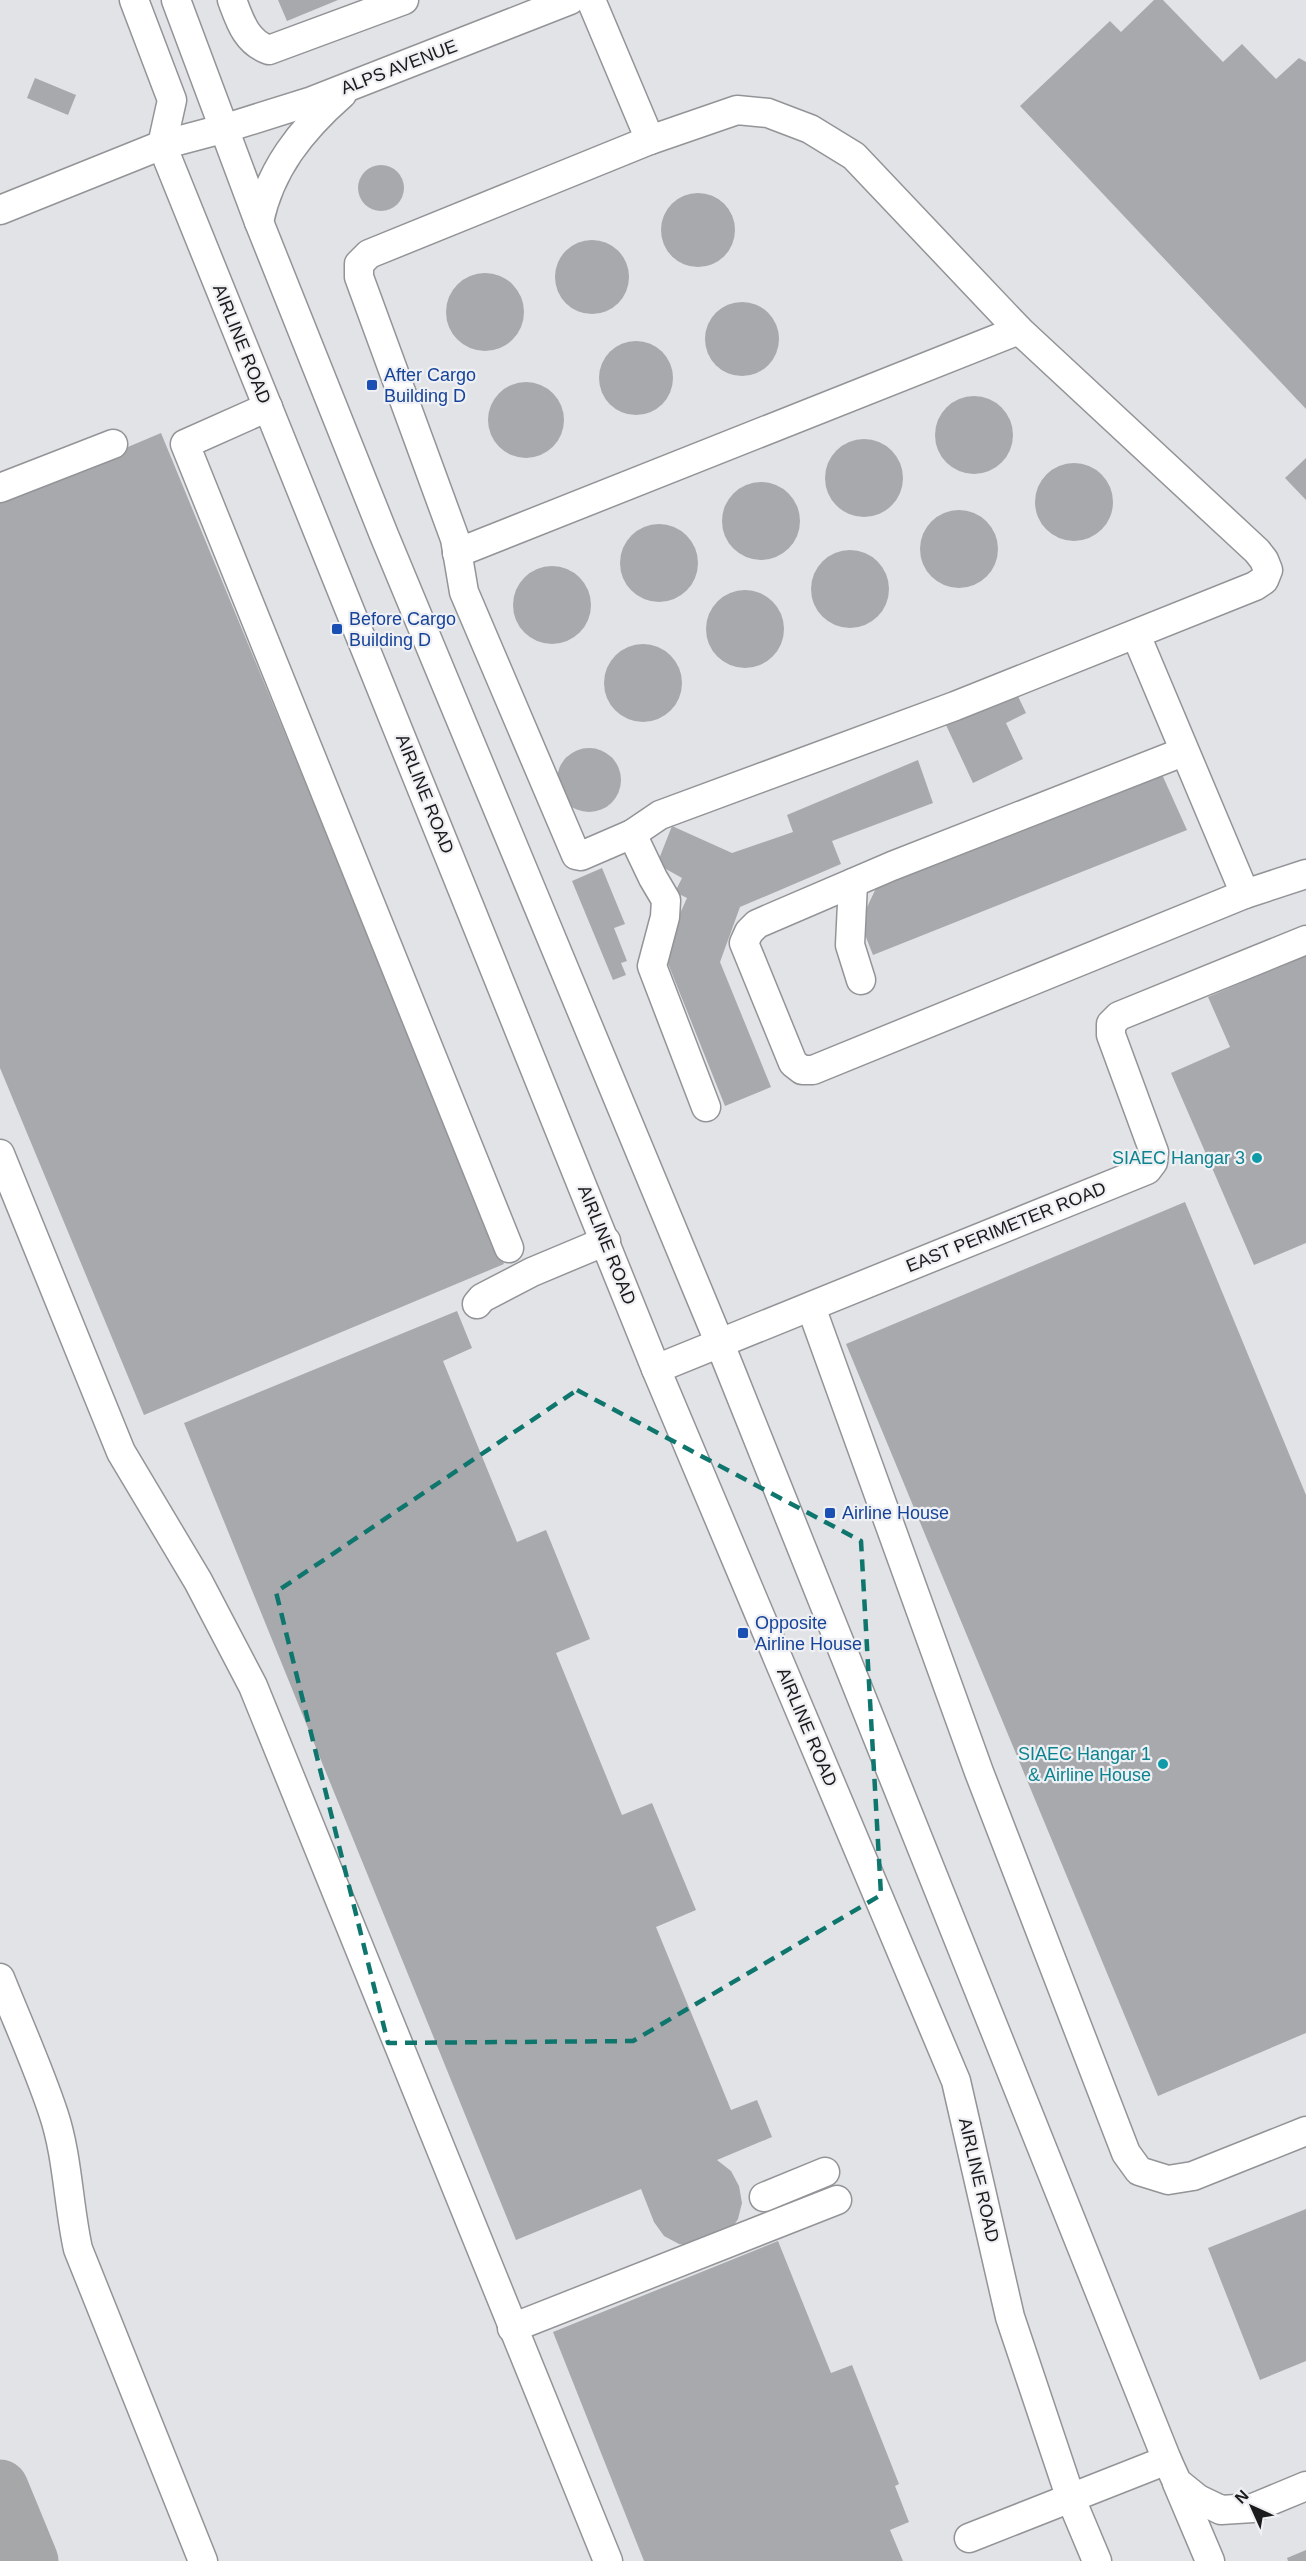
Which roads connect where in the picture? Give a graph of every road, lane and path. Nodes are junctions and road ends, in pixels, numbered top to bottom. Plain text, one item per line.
1 (134, 0) edge
2 (176, 0) edge
3 (232, 0) edge
4 (404, 0) edge
5 (570, 0) edge
6 (591, 0) edge
7 (352, 85) junction
8 (226, 128) junction
9 (650, 140) junction
10 (162, 146) junction
11 (0, 210) edge
12 (259, 222) junction
13 (1019, 330) junction
14 (267, 407) junction
15 (113, 444) dead end
16 (0, 488) edge
17 (457, 553) junction
18 (1136, 635) junction
19 (1183, 752) junction
20 (632, 834) junction
21 (1306, 874) edge
22 (853, 883) junction
23 (1245, 894) junction
24 (1306, 940) edge
25 (861, 980) dead end
26 (706, 1107) dead end
27 (0, 1154) edge
28 (606, 1241) junction
29 (509, 1248) dead end
30 (477, 1304) dead end
31 (811, 1307) junction
32 (720, 1344) junction
33 (656, 1369) junction
34 (0, 1978) edge
35 (1306, 2131) edge
36 (825, 2172) dead end
37 (764, 2197) dead end
38 (837, 2200) dead end
39 (512, 2328) junction
40 (1172, 2471) junction
41 (1306, 2487) edge
42 (1071, 2499) junction
43 (969, 2538) dead end
44 (203, 2561) edge
45 (608, 2561) edge
46 (1097, 2561) edge
47 (1210, 2561) edge

1 - 10 lane
2 - 8 lane
3 - 4 lane
5 - 7 lane, ALPS AVENUE
6 - 9 lane
7 - 8 lane, ALPS AVENUE
7 - 12 lane
8 - 10 lane, ALPS AVENUE
8 - 12 lane
9 - 13 lane
9 - 17 lane
10 - 11 lane, ALPS AVENUE
10 - 14 lane, AIRLINE ROAD
12 - 32 lane
13 - 17 lane
13 - 18 lane
14 - 28 lane, AIRLINE ROAD
14 - 29 lane
15 - 16 lane
17 - 20 lane
18 - 19 lane
18 - 20 lane
19 - 22 lane
19 - 23 lane
20 - 26 lane
21 - 23 lane
22 - 23 lane
22 - 25 lane
24 - 31 lane, EAST PERIMETER ROAD
27 - 39 lane
28 - 30 lane
28 - 33 lane, AIRLINE ROAD
31 - 32 lane, EAST PERIMETER ROAD
31 - 35 lane
32 - 33 lane, EAST PERIMETER ROAD
32 - 40 lane
33 - 42 lane, AIRLINE ROAD
34 - 44 lane
36 - 37 lane
38 - 39 lane
39 - 45 lane
40 - 41 lane
40 - 42 lane
40 - 47 lane
42 - 43 lane
42 - 46 lane, AIRLINE ROAD

